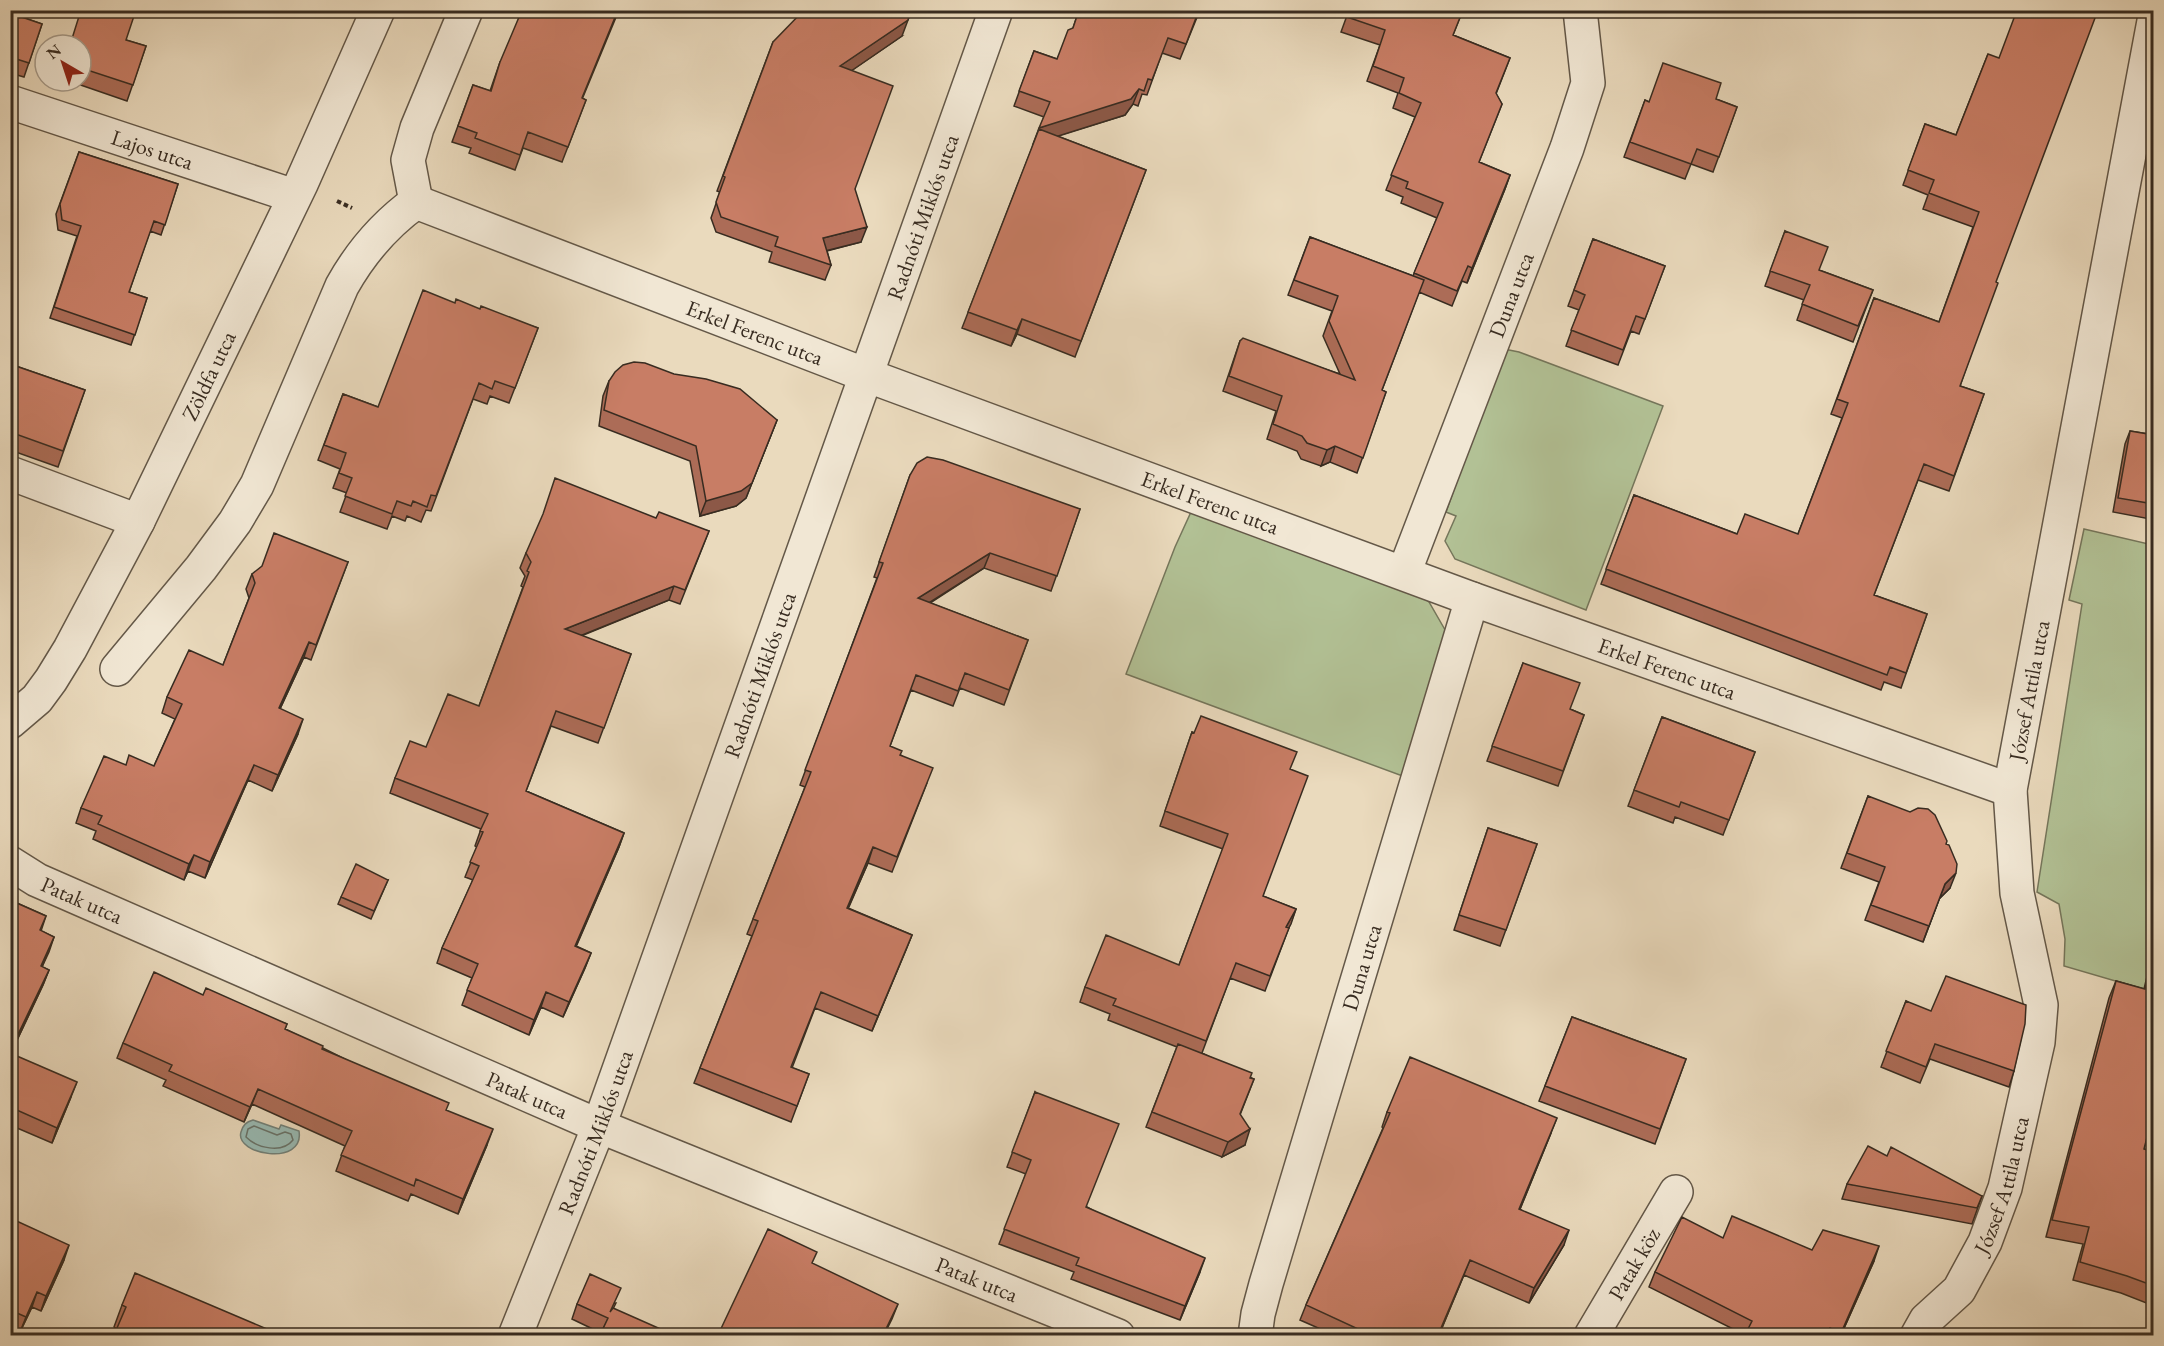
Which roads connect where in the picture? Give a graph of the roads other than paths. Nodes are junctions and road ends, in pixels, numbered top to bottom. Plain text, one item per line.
1 (378, 10) edge
2 (466, 10) edge
3 (996, 10) edge
4 (1580, 10) edge
5 (2154, 21) edge
6 (10, 102) edge
7 (297, 190) junction
8 (416, 202) junction
9 (866, 375) junction
10 (10, 473) edge
11 (138, 521) junction
12 (1404, 573) junction
13 (1472, 599) junction
14 (117, 669) dead end
15 (10, 722) edge
16 (2010, 790) junction
17 (10, 863) edge
18 (599, 1126) junction
19 (1676, 1192) dead end
20 (515, 1335) edge
21 (1118, 1335) edge
22 (1255, 1335) edge
23 (1591, 1335) edge
24 (1917, 1335) edge

1 - 7 street, Zöldfa utca
2 - 8 street
3 - 9 street, Radnóti Miklós utca
4 - 12 street, Duna utca
5 - 16 street, József Attila utca
6 - 7 street, Lajos utca
7 - 11 street, Zöldfa utca
8 - 9 street, Erkel Ferenc utca
8 - 14 street
9 - 12 street, Erkel Ferenc utca
9 - 18 street, Radnóti Miklós utca
10 - 11 street
11 - 15 street, Zöldfa utca
12 - 13 street, Erkel Ferenc utca
13 - 16 street, Erkel Ferenc utca
13 - 22 street, Duna utca
16 - 24 street, József Attila utca
17 - 18 street, Patak utca
18 - 20 street, Radnóti Miklós utca
18 - 21 street, Patak utca
19 - 23 street, Patak köz

